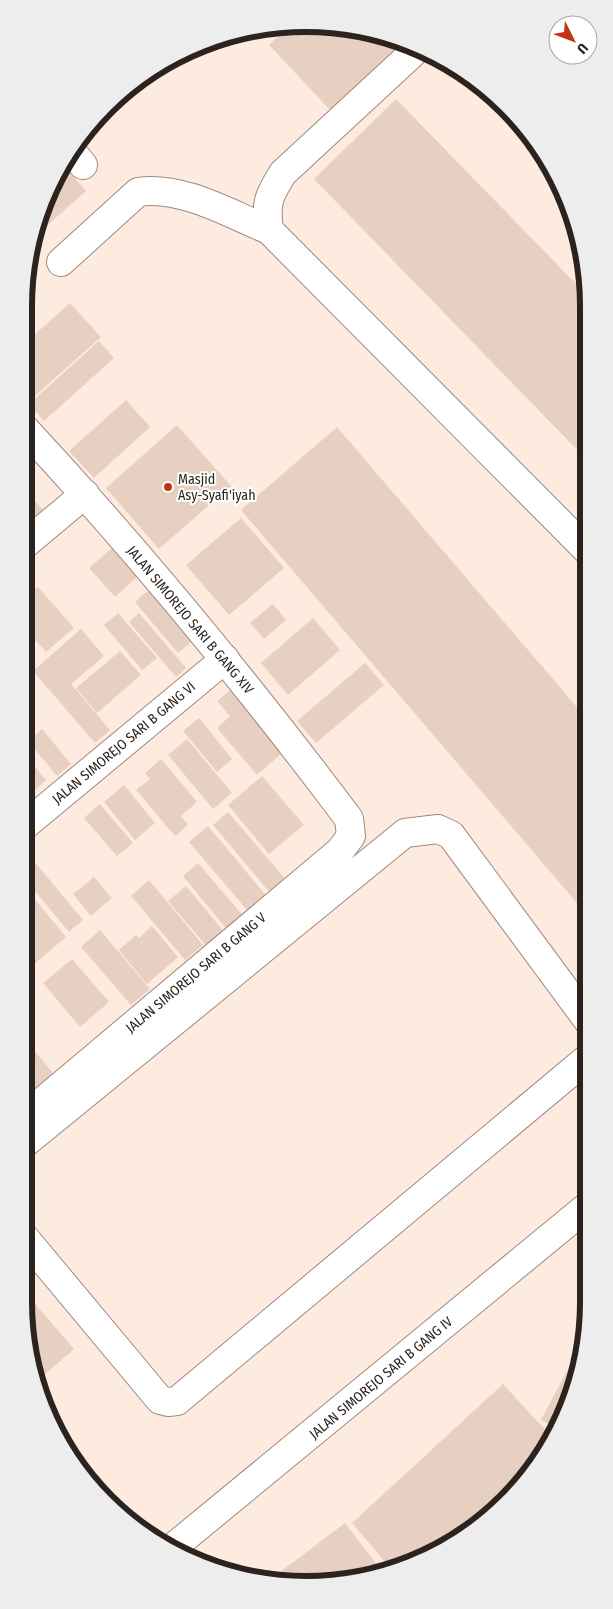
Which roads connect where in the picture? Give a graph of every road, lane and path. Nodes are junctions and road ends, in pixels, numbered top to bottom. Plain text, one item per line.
1 (412, 54) edge
2 (269, 230) junction
3 (61, 262) dead end
4 (33, 438) edge
5 (85, 494) junction
6 (33, 537) edge
7 (580, 542) edge
8 (225, 659) junction
9 (33, 819) edge
10 (349, 819) joint
11 (580, 1010) edge
12 (580, 1065) edge
13 (33, 1109) edge
14 (33, 1137) edge
15 (580, 1212) edge
16 (33, 1248) edge
17 (177, 1544) edge

1 - 2 street
2 - 3 street
2 - 7 street
4 - 5 street, JALAN SIMOREJO SARI B GANG XIV
5 - 6 street
5 - 8 street, JALAN SIMOREJO SARI B GANG XIV
8 - 9 street, JALAN SIMOREJO SARI B GANG VI
8 - 10 street, JALAN SIMOREJO SARI B GANG XIV
10 - 13 street, JALAN SIMOREJO SARI B GANG V
11 - 14 street
12 - 16 street
15 - 17 street, JALAN SIMOREJO SARI B GANG IV

